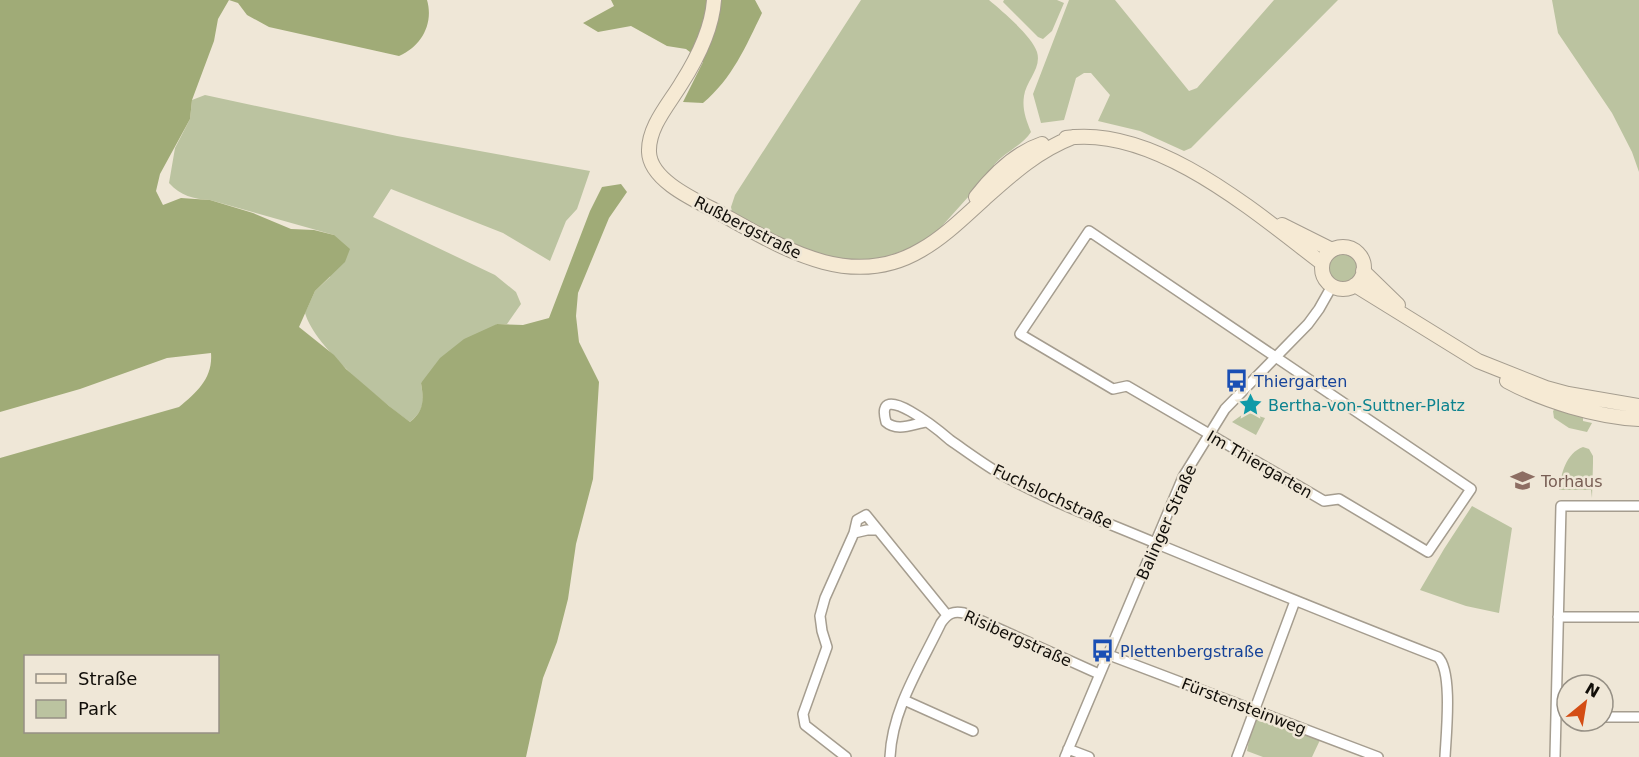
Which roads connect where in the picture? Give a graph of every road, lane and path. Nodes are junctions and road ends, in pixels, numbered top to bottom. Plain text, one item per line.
1 (714, 0) edge
2 (1253, 211) junction
3 (1332, 250) junction
4 (1322, 263) junction
5 (1363, 271) junction
6 (1354, 285) junction
7 (1332, 286) junction
8 (1418, 324) junction
9 (1276, 358) junction
10 (1478, 361) junction
11 (1639, 406) edge
12 (1639, 419) edge
13 (926, 422) dead end
14 (1208, 434) junction
15 (1639, 506) edge
16 (878, 530) junction
17 (854, 533) junction
18 (1155, 542) junction
19 (1295, 601) junction
20 (947, 615) junction
21 (1558, 616) junction
22 (1639, 617) edge
23 (1109, 655) junction
24 (1557, 673) edge
25 (1100, 674) junction
26 (904, 700) junction
27 (1255, 710) junction
28 (1615, 717) edge
29 (1639, 717) edge
30 (973, 731) dead end
31 (1556, 733) edge
32 (1067, 753) edge
33 (846, 757) edge
34 (890, 757) edge
35 (1089, 757) edge
36 (1237, 757) edge
37 (1378, 757) edge
38 (1445, 757) edge
39 (1555, 757) edge

1 - 2 street, Rußbergstraße
2 - 3 street, Rußbergstraße
2 - 4 street, Rußbergstraße
3 - 4 street
3 - 5 street, Rußbergstraße
4 - 7 street, Rußbergstraße
5 - 6 street
5 - 8 street, Rußbergstraße
6 - 7 street
6 - 8 street, Rußbergstraße
7 - 9 street, Balinger Straße
8 - 10 street, Rußbergstraße
9 - 14 street, Balinger Straße
9 - 14 street, Im Thiergarten
9 - 14 street, Im Thiergarten
10 - 11 street, Rußbergstraße
10 - 12 street, Rußbergstraße
13 - 18 street, Fuchslochstraße
14 - 18 street, Balinger Straße
15 - 21 street
16 - 17 street
16 - 17 street
16 - 20 street
17 - 33 street
18 - 19 street
18 - 23 street, Balinger Straße
19 - 27 street
19 - 38 street
20 - 25 street, Risibergstraße
20 - 26 street, Risibergstraße
21 - 22 street
21 - 24 street
23 - 25 street, Balinger Straße
23 - 27 street, Fürstensteinweg
25 - 32 street, Balinger Straße
26 - 30 street
26 - 34 street, Risibergstraße
27 - 36 street
27 - 37 street, Fürstensteinweg
28 - 29 street
31 - 39 street
32 - 35 street

